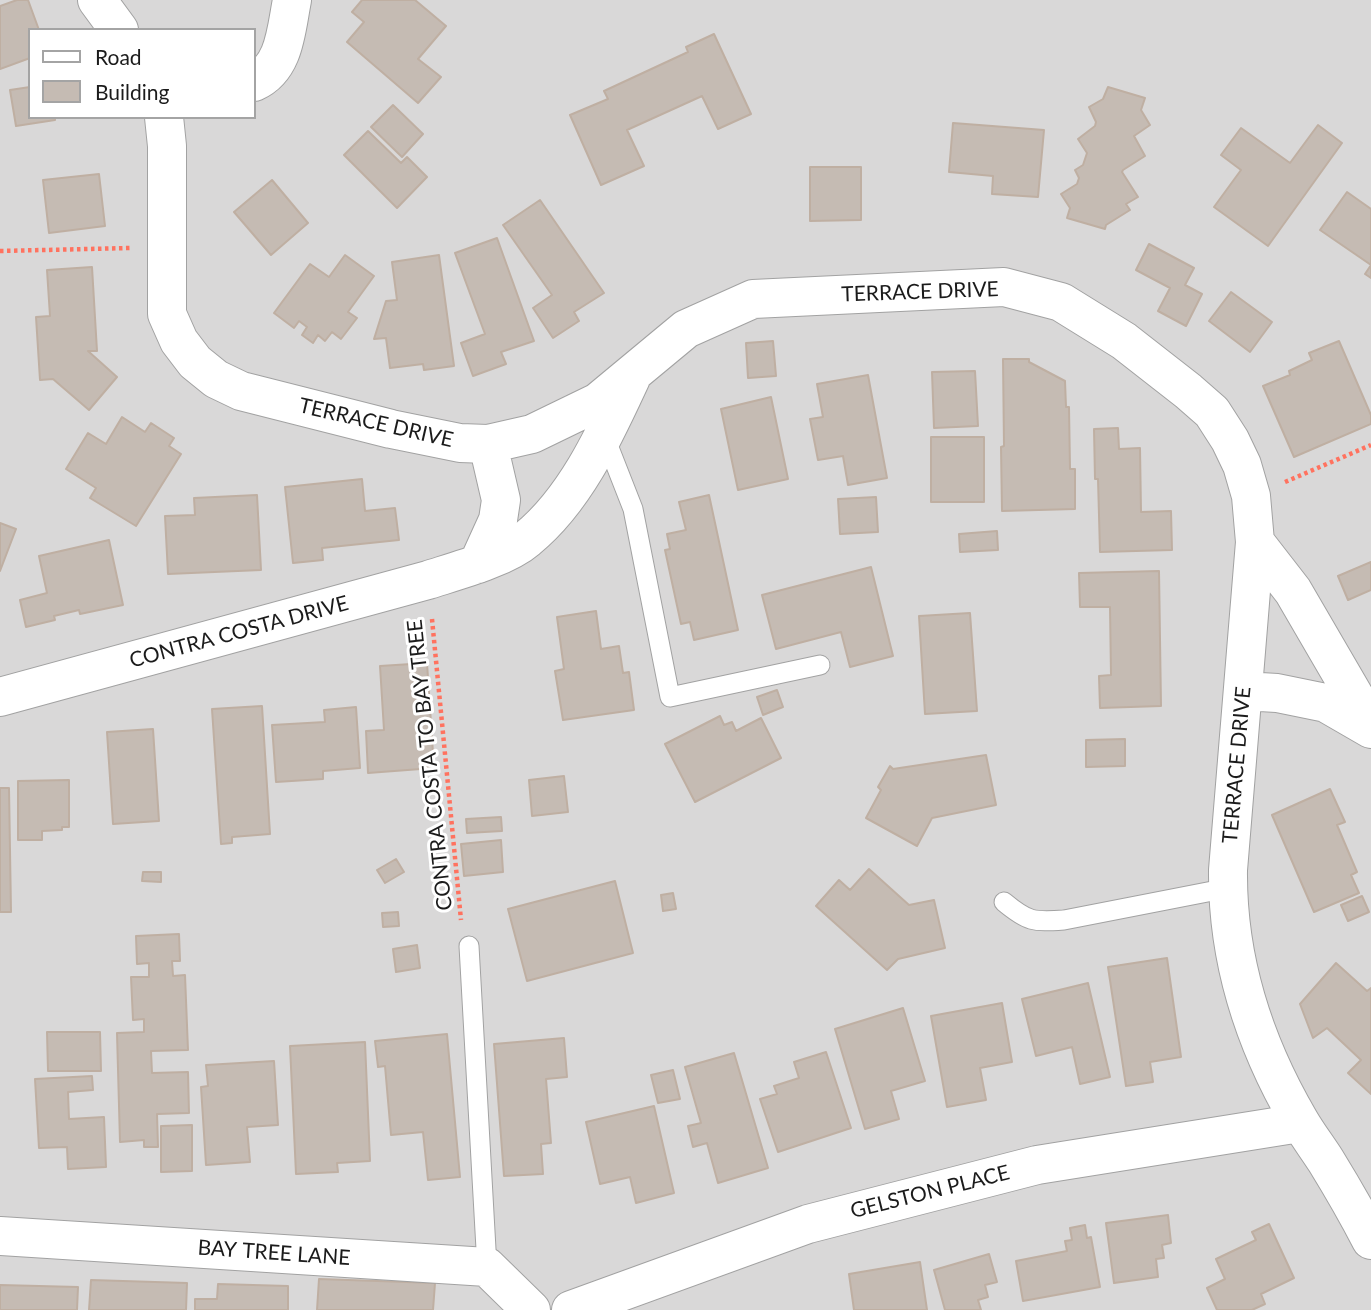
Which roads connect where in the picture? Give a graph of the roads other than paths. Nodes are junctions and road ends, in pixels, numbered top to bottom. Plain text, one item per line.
1 (97, 0) edge
2 (292, 0) edge
3 (118, 28) edge
4 (256, 81) edge
5 (164, 119) edge
6 (634, 373) junction
7 (604, 435) junction
8 (488, 444) junction
9 (1255, 542) junction
10 (478, 564) junction
11 (820, 665) dead end
12 (1243, 691) junction
13 (0, 697) edge
14 (1371, 727) edge
15 (1228, 888) junction
16 (1004, 902) dead end
17 (469, 946) road end
18 (1300, 1123) junction
19 (0, 1236) edge
20 (1371, 1240) edge
21 (487, 1266) junction
22 (531, 1310) edge
23 (571, 1310) edge

1 - 3 street
2 - 4 street
5 - 8 street, TERRACE DRIVE
6 - 7 street, CONTRA COSTA DRIVE
6 - 8 street, TERRACE DRIVE
6 - 9 street, TERRACE DRIVE
7 - 10 street, CONTRA COSTA DRIVE
7 - 11 lane
8 - 10 street
9 - 12 street, TERRACE DRIVE
9 - 14 street
10 - 13 street, CONTRA COSTA DRIVE
12 - 14 street
12 - 15 street, TERRACE DRIVE
15 - 16 lane
15 - 18 street, TERRACE DRIVE
17 - 21 lane
18 - 20 street, TERRACE DRIVE
18 - 23 street, GELSTON PLACE
19 - 21 street, BAY TREE LANE
21 - 22 street

